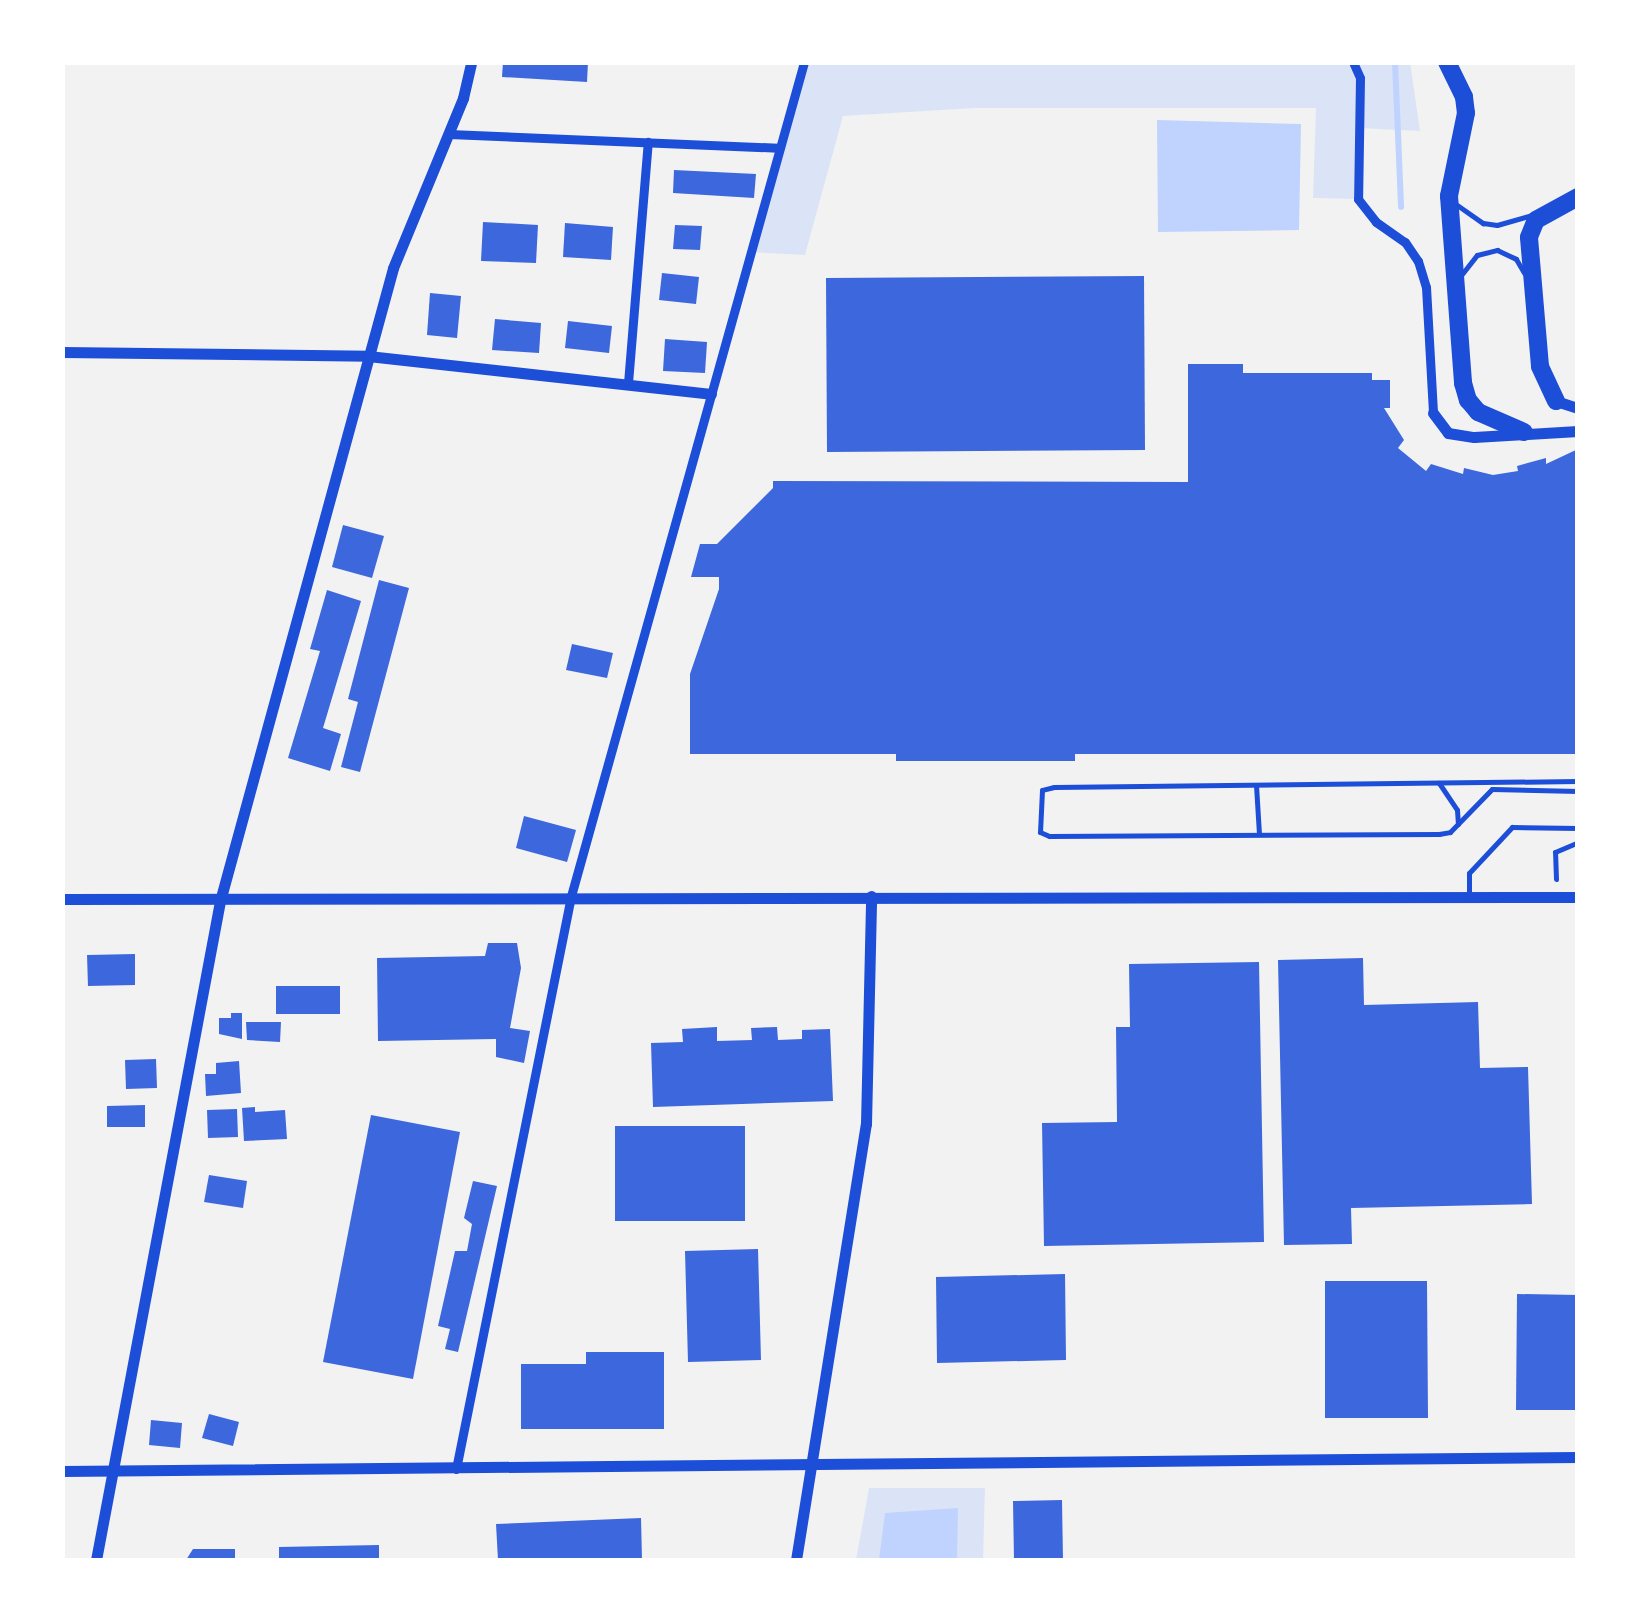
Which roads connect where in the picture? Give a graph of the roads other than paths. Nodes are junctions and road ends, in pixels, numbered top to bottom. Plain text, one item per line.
1 (472, 62) edge
2 (804, 62) edge
3 (1353, 62) edge
4 (1448, 62) edge
5 (449, 134) junction
6 (648, 142) junction
7 (778, 148) junction
8 (1449, 196) junction
9 (1578, 197) edge
10 (1545, 212) junction
11 (1456, 285) junction
12 (1530, 287) junction
13 (62, 352) edge
14 (368, 356) junction
15 (628, 383) junction
16 (712, 394) junction
17 (1556, 401) joint
18 (1578, 408) edge
19 (1433, 413) joint
20 (1578, 431) edge
21 (1524, 432) junction
22 (1578, 782) edge
23 (1439, 783) junction
24 (1256, 786) junction
25 (1578, 792) edge
26 (1458, 824) junction
27 (1578, 828) edge
28 (1259, 834) junction
29 (1578, 842) edge
30 (1556, 879) dead end
31 (571, 896) junction
32 (872, 896) junction
33 (1469, 897) junction
34 (1578, 897) edge
35 (62, 899) edge
36 (220, 901) junction
37 (1578, 1458) edge
38 (812, 1466) junction
39 (456, 1469) junction
40 (62, 1472) edge
41 (113, 1472) junction
42 (96, 1560) edge
43 (796, 1560) edge

1 - 5 street
2 - 7 street
3 - 19 street
4 - 8 highway
5 - 6 street
5 - 14 street
6 - 7 street
6 - 15 street
7 - 16 street
8 - 10 lane
8 - 11 highway
9 - 10 highway
10 - 12 highway
11 - 12 lane
11 - 21 highway
12 - 17 highway
13 - 14 street
14 - 15 street
14 - 36 street
15 - 16 street
16 - 31 street
17 - 18 street
19 - 21 street
20 - 21 street
22 - 23 lane
23 - 24 lane
23 - 26 lane
24 - 28 lane
24 - 28 lane
25 - 26 lane
26 - 28 lane
27 - 33 lane
29 - 30 lane
31 - 32 street
31 - 36 street
31 - 39 street
32 - 33 street
32 - 38 street
33 - 34 street
35 - 36 street
36 - 41 street
37 - 38 street
38 - 39 street
38 - 43 street
39 - 41 street
40 - 41 street
41 - 42 street

